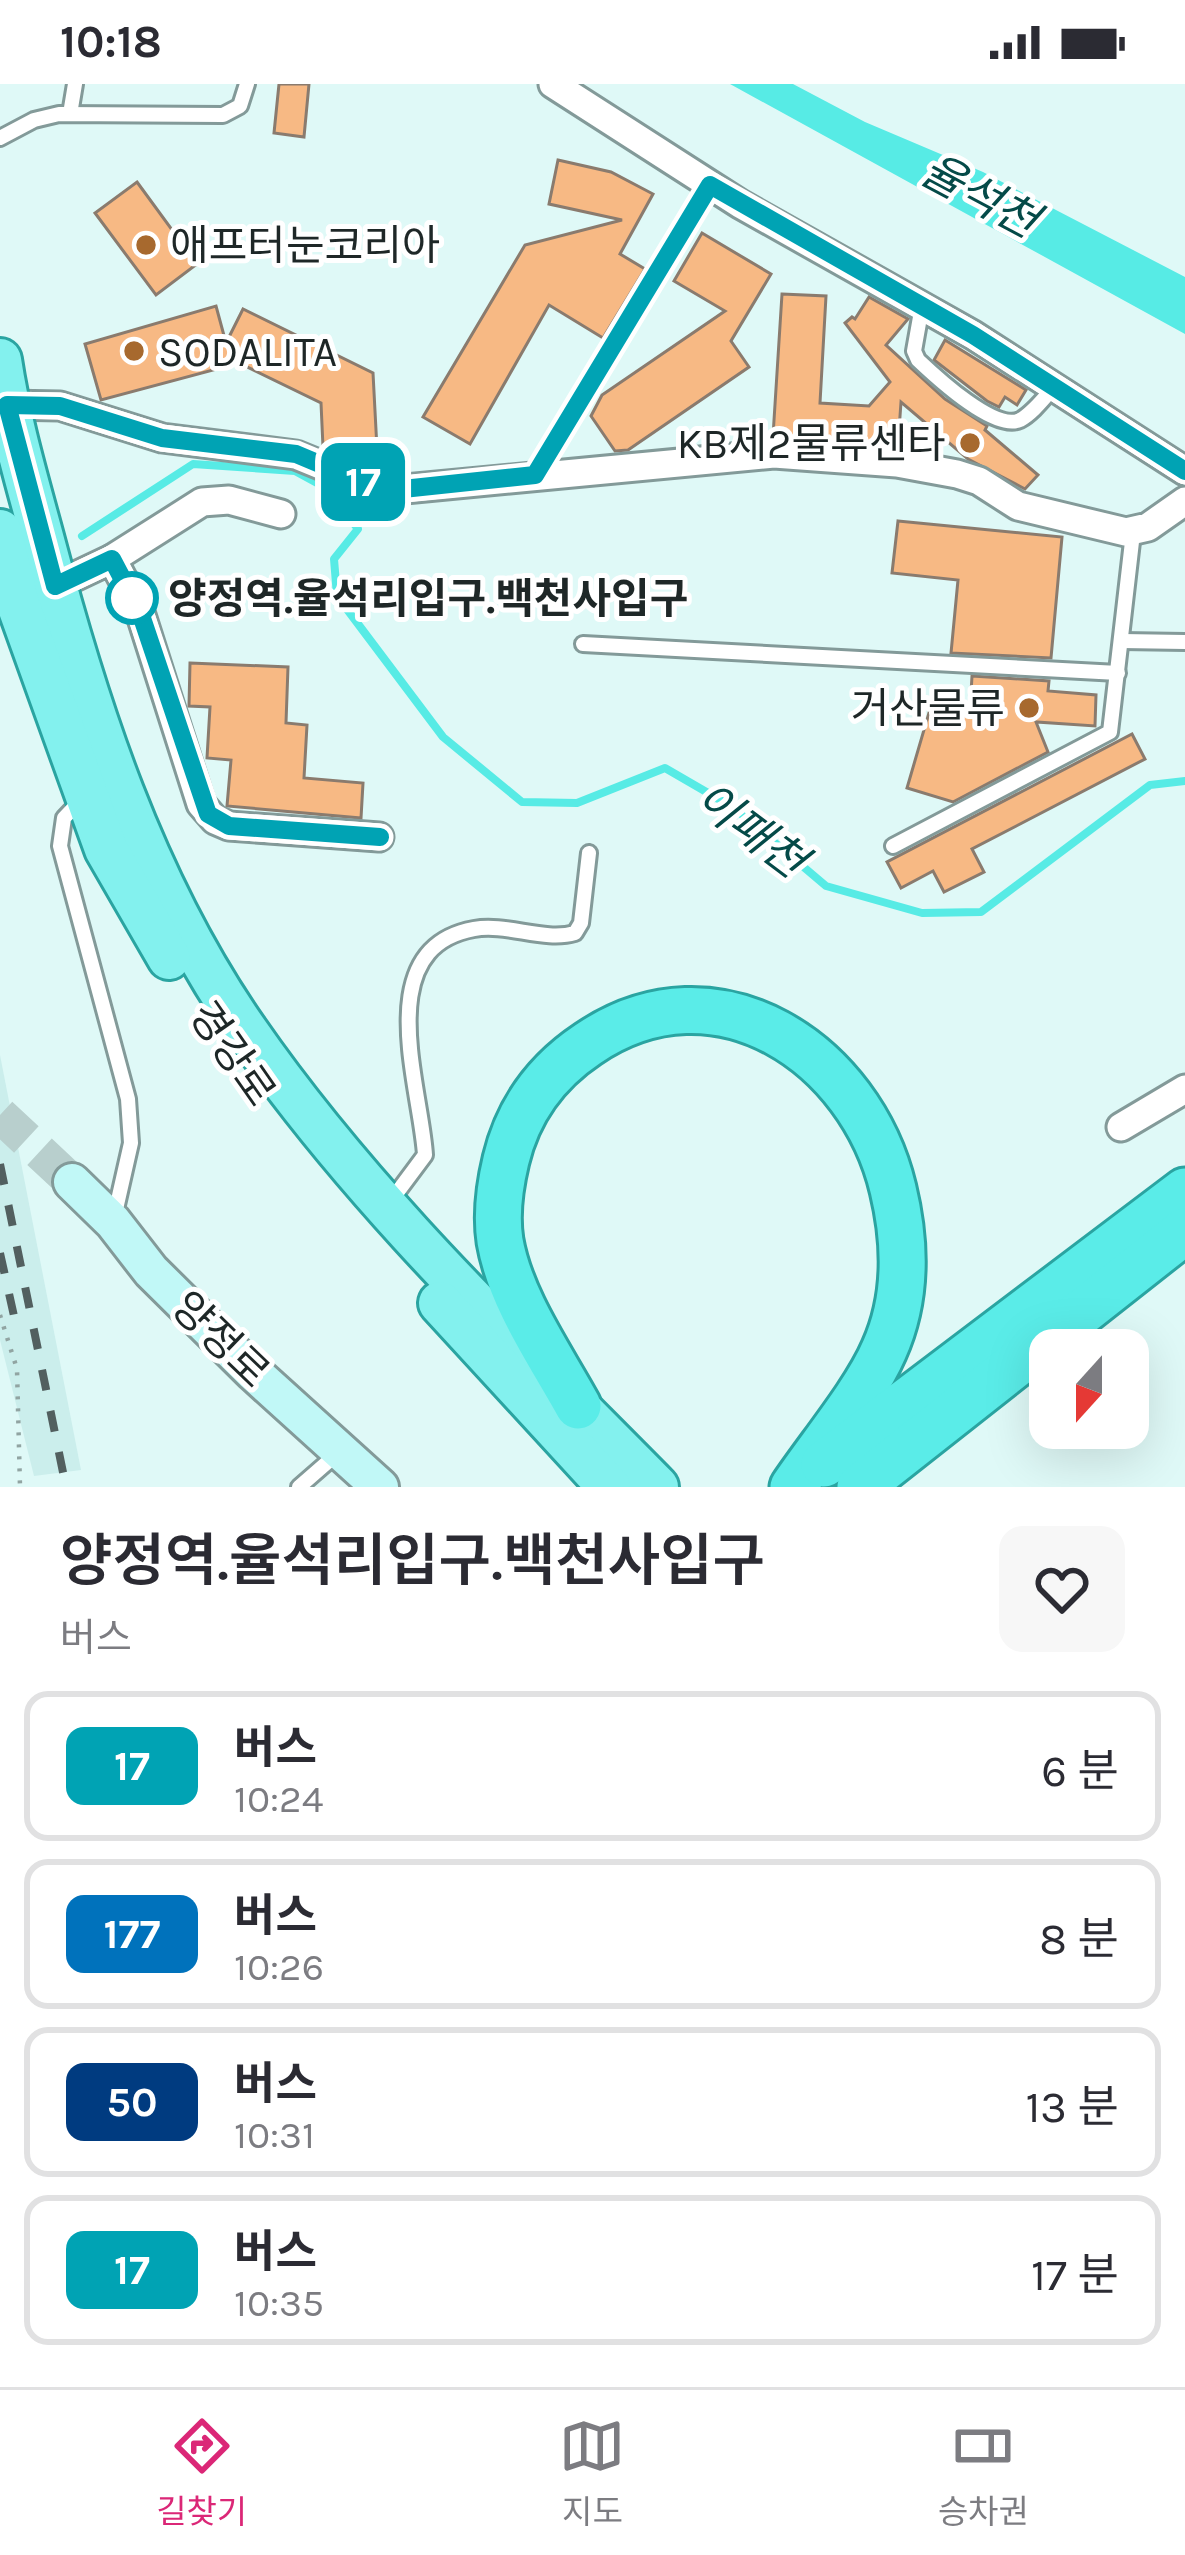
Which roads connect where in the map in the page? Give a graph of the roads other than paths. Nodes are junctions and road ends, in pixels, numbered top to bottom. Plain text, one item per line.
1 (75, 84) edge
2 (247, 84) edge
3 (553, 84) edge
4 (70, 114) junction
5 (0, 138) edge
6 (710, 185) junction
7 (922, 306) junction
8 (0, 360) edge
9 (1054, 387) junction
10 (7, 405) junction
11 (1185, 471) edge
12 (535, 475) junction
13 (1185, 501) edge
14 (281, 514) dead end
15 (0, 531) edge
16 (1133, 532) junction
17 (112, 559) junction
18 (24, 601) edge
19 (1122, 641) junction
20 (1185, 642) edge
21 (584, 644) dead end
22 (1118, 674) junction
23 (86, 794) junction
24 (380, 837) dead end
25 (893, 846) dead end
26 (589, 853) dead end
27 (1185, 1089) edge
28 (1121, 1127) dead end
29 (72, 1182) tunnel mouth
30 (1185, 1191) edge
31 (387, 1205) junction
32 (113, 1222) junction
33 (1185, 1231) edge
34 (578, 1406) junction
35 (342, 1450) junction
36 (298, 1487) edge
37 (380, 1487) edge
38 (609, 1487) edge
39 (658, 1487) edge
40 (793, 1487) edge
41 (860, 1487) edge

1 - 4 lane
2 - 4 lane
3 - 6 street
4 - 5 lane
6 - 7 street
6 - 12 lane
7 - 9 street
7 - 9 lane
8 - 10 main road, 경강로
9 - 11 street
10 - 12 street
10 - 18 main road, 경강로
12 - 16 street
13 - 16 street
14 - 17 street
15 - 18 main road, 경강로
16 - 19 lane
17 - 18 street
17 - 24 street
18 - 23 main road, 경강로
18 - 31 main road, 경강로
19 - 20 lane
19 - 22 lane
21 - 22 lane
22 - 25 lane
23 - 32 lane
23 - 38 main road, 경강로
26 - 31 lane
27 - 28 street
29 - 32 main road, 양정로
30 - 40 highway
31 - 34 main road, 경강로
32 - 35 main road, 양정로
33 - 41 highway
34 - 39 main road, 경강로
34 - 40 highway
35 - 36 lane
35 - 37 main road, 양정로

